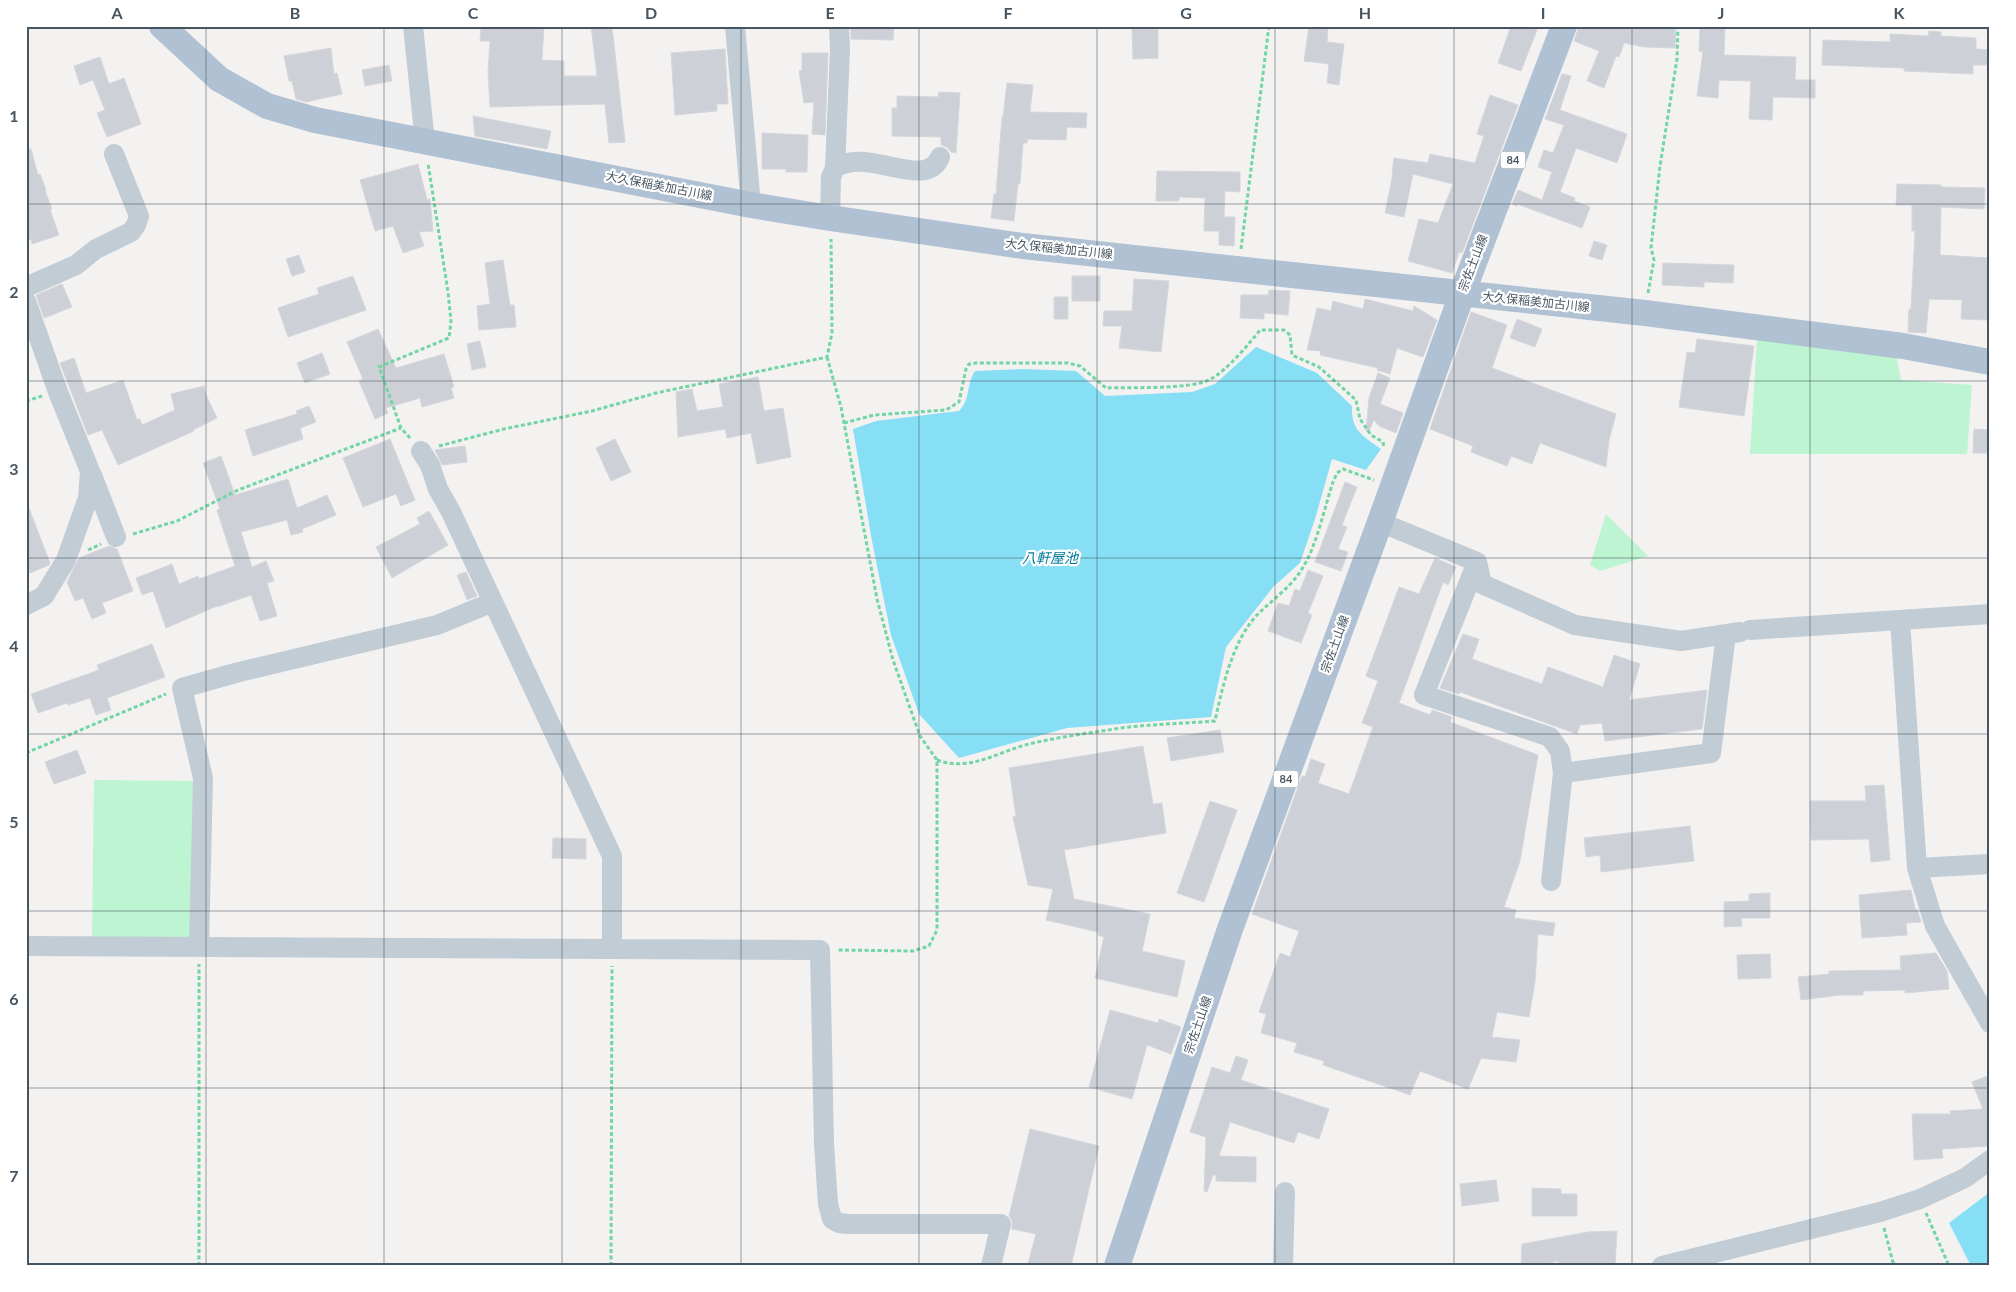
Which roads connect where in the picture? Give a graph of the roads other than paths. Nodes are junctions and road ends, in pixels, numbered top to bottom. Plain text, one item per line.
1 (162, 26) edge
2 (413, 26) edge
3 (735, 26) edge
4 (839, 26) edge
5 (1564, 26) edge
6 (425, 142) junction
7 (114, 154) dead end
8 (940, 157) dead end
9 (835, 168) junction
10 (751, 205) junction
11 (830, 218) junction
12 (26, 287) edge
13 (1462, 294) junction
14 (26, 301) edge
15 (1990, 362) edge
16 (421, 451) road end
17 (90, 471) junction
18 (1380, 522) junction
19 (116, 537) road end
20 (1477, 562) junction
21 (493, 602) junction
22 (26, 605) edge
23 (1990, 614) edge
24 (1900, 620) junction
25 (1739, 632) junction
26 (1563, 773) junction
27 (1990, 864) edge
28 (1917, 868) junction
29 (1550, 881) dead end
30 (26, 946) edge
31 (199, 946) junction
32 (612, 949) junction
33 (1990, 1023) edge
34 (1990, 1160) edge
35 (1285, 1192) dead end
36 (991, 1266) edge
37 (1118, 1266) edge
38 (1283, 1266) edge
39 (1662, 1266) edge

1 - 6 main road, 大久保稲美加古川線
2 - 6 street
3 - 10 street
4 - 9 street
5 - 13 main road, 宗佐土山線 / 84
6 - 10 main road, 大久保稲美加古川線
7 - 12 street
8 - 9 street
9 - 11 street
10 - 11 main road, 大久保稲美加古川線
11 - 13 main road, 大久保稲美加古川線
13 - 15 main road, 大久保稲美加古川線
13 - 18 main road, 宗佐土山線 / 84
14 - 17 street
16 - 21 street
17 - 19 street
17 - 22 street
18 - 20 street
18 - 37 main road, 宗佐土山線 / 84
20 - 25 street
20 - 26 street
21 - 31 street
21 - 32 street
23 - 24 street
24 - 25 street
24 - 28 street
25 - 26 street
26 - 29 street
27 - 28 street
28 - 33 street
30 - 31 street
31 - 32 street
32 - 36 street
34 - 39 street
35 - 38 street

